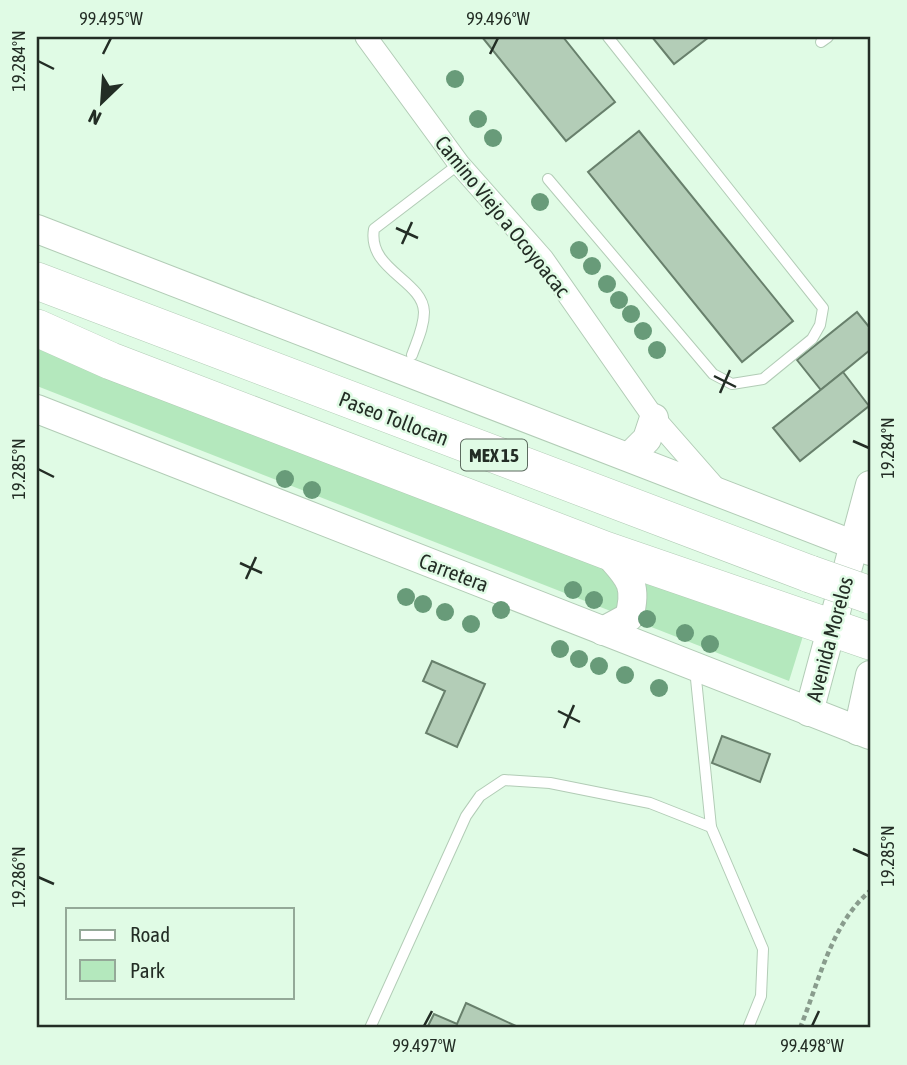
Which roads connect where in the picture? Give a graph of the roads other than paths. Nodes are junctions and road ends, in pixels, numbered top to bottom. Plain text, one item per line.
1 (366, 37) edge
2 (608, 37) edge
3 (459, 164) junction
4 (548, 179) dead end
5 (37, 229) edge
6 (37, 281) edge
7 (37, 328) edge
8 (412, 355) dead end
9 (37, 409) edge
10 (654, 418) junction
11 (629, 457) junction
12 (720, 492) junction
13 (869, 494) edge
14 (862, 548) edge
15 (605, 550) junction
16 (870, 595) edge
17 (832, 626) junction
18 (603, 631) junction
19 (870, 640) edge
20 (695, 669) junction
21 (870, 675) edge
22 (809, 712) junction
23 (864, 733) edge
24 (711, 827) junction
25 (370, 1028) edge
26 (748, 1028) edge

1 - 3 street, Camino Viejo a Ocoyoacac
2 - 4 lane
3 - 8 lane
3 - 10 street, Camino Viejo a Ocoyoacac
5 - 11 main road
6 - 16 highway, Paseo Tollocan / MEX 15, bridge
7 - 15 highway
9 - 18 main road, Carretera
10 - 11 main road
10 - 12 street, Camino Viejo a Ocoyoacac
11 - 12 main road
12 - 14 main road
13 - 14 main road, Avenida Morelos
14 - 17 main road, Avenida Morelos
15 - 17 highway
15 - 18 main road
17 - 19 highway
17 - 22 main road, Avenida Morelos
18 - 20 main road, Carretera
20 - 22 main road, Carretera
20 - 24 lane
21 - 23 main road
22 - 23 main road, Carretera
24 - 25 lane
24 - 26 lane

